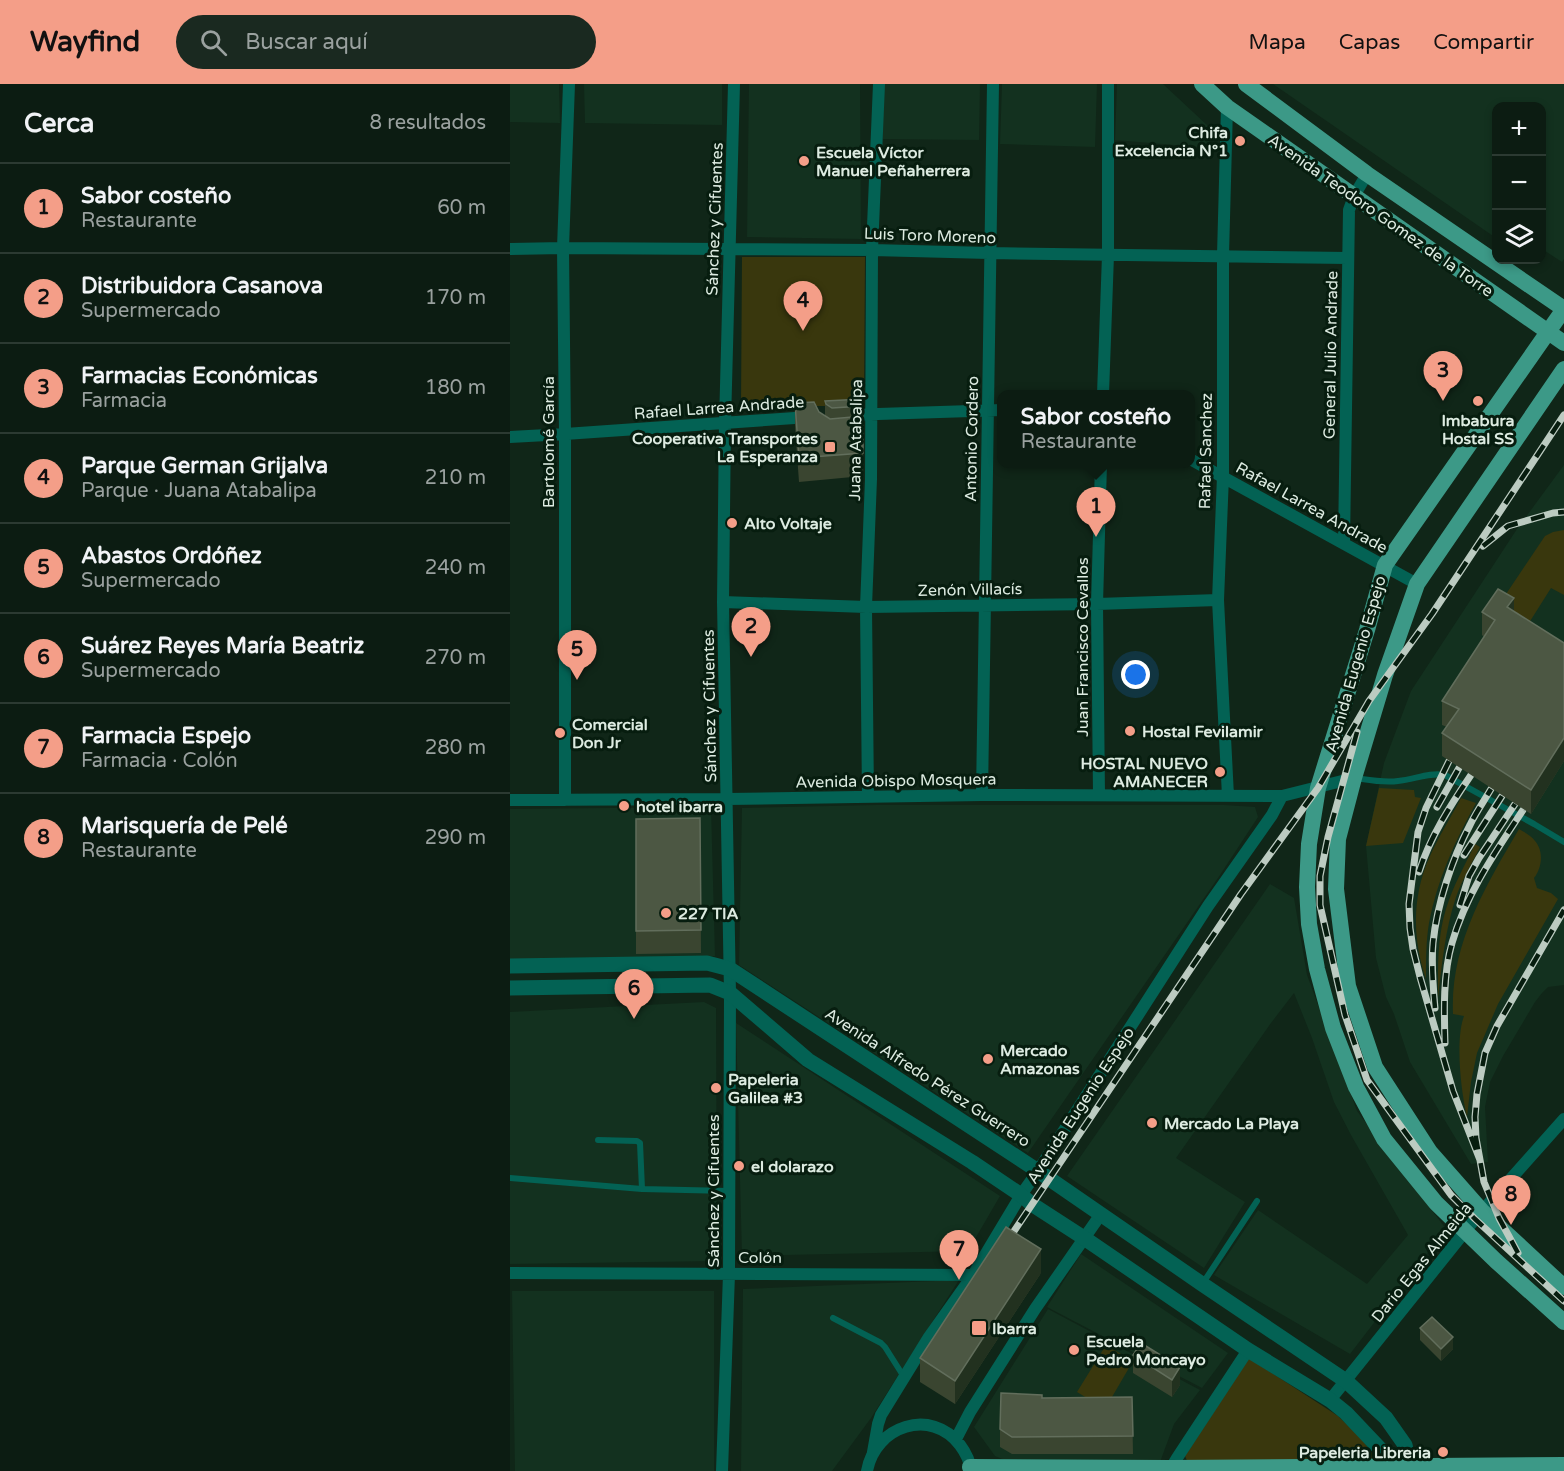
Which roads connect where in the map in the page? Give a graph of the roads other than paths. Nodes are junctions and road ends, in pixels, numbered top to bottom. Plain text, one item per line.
1 (569, 84) edge
2 (734, 84) edge
3 (879, 84) edge
4 (993, 84) edge
5 (1108, 84) edge
6 (1202, 84) edge
7 (1246, 84) edge
8 (1227, 107) junction
9 (1367, 174) junction
10 (1354, 196) junction
11 (563, 248) junction
12 (510, 249) edge
13 (729, 249) junction
14 (872, 250) junction
15 (989, 253) junction
16 (1108, 255) junction
17 (1223, 255) junction
18 (1348, 258) junction
19 (1564, 309) edge
20 (1548, 333) junction
21 (1564, 343) edge
22 (1564, 369) edge
23 (1103, 390) edge
24 (988, 410) junction
25 (997, 410) edge
26 (872, 413) junction
27 (725, 423) junction
28 (565, 434) junction
29 (510, 436) edge
30 (1195, 461) edge
31 (1101, 468) edge
32 (1222, 476) junction
33 (1344, 542) junction
34 (1384, 565) junction
35 (1417, 584) junction
36 (1218, 600) junction
37 (723, 602) junction
38 (1097, 604) junction
39 (985, 605) junction
40 (866, 607) junction
41 (1354, 778) junction
42 (1318, 788) junction
43 (982, 795) junction
44 (1099, 795) junction
45 (1228, 796) junction
46 (1282, 796) junction
47 (868, 797) junction
48 (728, 799) junction
49 (510, 800) edge
50 (565, 800) junction
51 (1564, 842) edge
52 (510, 966) edge
53 (730, 969) junction
54 (510, 988) edge
55 (730, 993) junction
56 (1564, 1119) edge
57 (598, 1140) dead end
58 (1038, 1171) junction
59 (510, 1178) edge
60 (642, 1189) junction
61 (729, 1191) junction
62 (1021, 1195) junction
63 (1257, 1201) dead end
64 (1482, 1211) junction
65 (1101, 1214) junction
66 (1466, 1231) junction
67 (1084, 1238) junction
68 (510, 1273) edge
69 (729, 1274) junction
70 (973, 1275) junction
71 (1202, 1284) junction
72 (1564, 1287) edge
73 (833, 1318) dead end
74 (1564, 1322) edge
75 (1248, 1350) junction
76 (904, 1378) junction
77 (1346, 1381) junction
78 (1330, 1400) junction
79 (956, 1439) junction
80 (870, 1461) edge
81 (1410, 1466) junction
82 (1564, 1466) edge
83 (1389, 1467) junction
84 (970, 1469) edge
85 (1171, 1470) edge
86 (722, 1471) edge
87 (860, 1471) edge

1 - 11 street, Bartolomé García
2 - 13 street, Sánchez y Cifuentes
3 - 14 street, Juana Atabalipa
4 - 15 street, Antonio Cordero
5 - 16 street
6 - 8 main road, Avenida Teodoro Gomez de la Torre
7 - 9 main road, Avenida Teodoro Gomez de la Torre
8 - 10 main road, Avenida Teodoro Gomez de la Torre
8 - 17 street, Rafael Sanchez
9 - 10 street, General Julio Andrade
9 - 19 main road, Avenida Teodoro Gomez de la Torre
10 - 18 street, General Julio Andrade
10 - 20 main road, Avenida Teodoro Gomez de la Torre
11 - 12 street, Luis Toro Moreno
11 - 13 street, Luis Toro Moreno
11 - 28 street, Bartolomé García
13 - 14 street, Luis Toro Moreno
13 - 27 street, Sánchez y Cifuentes
14 - 15 street, Luis Toro Moreno
14 - 26 street, Juana Atabalipa
15 - 16 street, Luis Toro Moreno
15 - 24 street, Antonio Cordero
16 - 17 street, Luis Toro Moreno
16 - 23 street
17 - 18 street, Luis Toro Moreno
17 - 32 street, Rafael Sanchez
18 - 33 street, General Julio Andrade
19 - 20 main road, Avenida Eugenio Espejo
20 - 21 main road, Avenida Teodoro Gomez de la Torre
20 - 34 main road, Avenida Eugenio Espejo
22 - 35 main road, Avenida Eugenio Espejo
24 - 25 street, Rafael Larrea Andrade
24 - 26 street, Rafael Larrea Andrade
24 - 39 street, Antonio Cordero
26 - 27 street, Rafael Larrea Andrade
26 - 40 street, Juana Atabalipa
27 - 28 street, Rafael Larrea Andrade
27 - 37 street, Sánchez y Cifuentes
28 - 29 street, Rafael Larrea Andrade
28 - 50 street, Bartolomé García
30 - 32 street, Rafael Larrea Andrade
31 - 38 street, Juan Francisco Cevallos
32 - 33 street, Rafael Larrea Andrade
32 - 36 street, Rafael Sanchez
33 - 34 street, Rafael Larrea Andrade
34 - 35 street, Rafael Larrea Andrade
34 - 42 main road, Avenida Eugenio Espejo
35 - 41 main road, Avenida Eugenio Espejo
36 - 38 street, Zenón Villacís
36 - 45 street, Rafael Sanchez
37 - 40 street, Zenón Villacís
37 - 48 street, Sánchez y Cifuentes
38 - 39 street, Zenón Villacís
38 - 44 street, Juan Francisco Cevallos
39 - 40 street, Zenón Villacís
39 - 43 street, Antonio Cordero
40 - 47 street, Juana Atabalipa
41 - 42 street
41 - 51 lane
41 - 64 main road, Avenida Eugenio Espejo
42 - 46 street
42 - 66 main road, Avenida Eugenio Espejo
43 - 44 street, Avenida Obispo Mosquera
43 - 47 street, Avenida Obispo Mosquera
44 - 45 street, Avenida Obispo Mosquera
45 - 46 street, Avenida Obispo Mosquera
46 - 58 street, Avenida Eugenio Espejo
47 - 48 street, Avenida Obispo Mosquera
48 - 50 street, Avenida Obispo Mosquera
48 - 53 street, Sánchez y Cifuentes
49 - 50 street, Avenida Obispo Mosquera
52 - 53 street, Avenida Alfredo Pérez Guerrero
53 - 55 street, Sánchez y Cifuentes
53 - 58 street, Avenida Alfredo Pérez Guerrero
54 - 55 street
55 - 61 street, Sánchez y Cifuentes
55 - 62 street
56 - 64 street, Dario Egas Almeida
57 - 60 lane
58 - 62 street, Avenida Eugenio Espejo
58 - 65 street, Avenida Alfredo Pérez Guerrero
59 - 60 lane
60 - 61 lane
61 - 69 street, Sánchez y Cifuentes
62 - 67 street
62 - 70 street, Avenida Eugenio Espejo
63 - 71 lane
64 - 66 street, Dario Egas Almeida
64 - 72 main road, Avenida Eugenio Espejo
65 - 67 street
65 - 71 street, Avenida Alfredo Pérez Guerrero
66 - 74 main road, Avenida Eugenio Espejo
66 - 77 street, Dario Egas Almeida
67 - 75 street
67 - 79 street
68 - 69 street, Colón
69 - 70 street, Colón
69 - 86 street, Sánchez y Cifuentes
70 - 76 street, Avenida Eugenio Espejo
71 - 77 street, Avenida Alfredo Pérez Guerrero
73 - 76 lane
75 - 78 street
75 - 85 street
76 - 80 street, Avenida Eugenio Espejo
77 - 78 street, Dario Egas Almeida
77 - 81 street, Avenida Alfredo Pérez Guerrero
78 - 83 street
79 - 80 street
79 - 84 street
80 - 87 street
81 - 82 main road
81 - 83 main road
83 - 85 main road
84 - 85 main road

